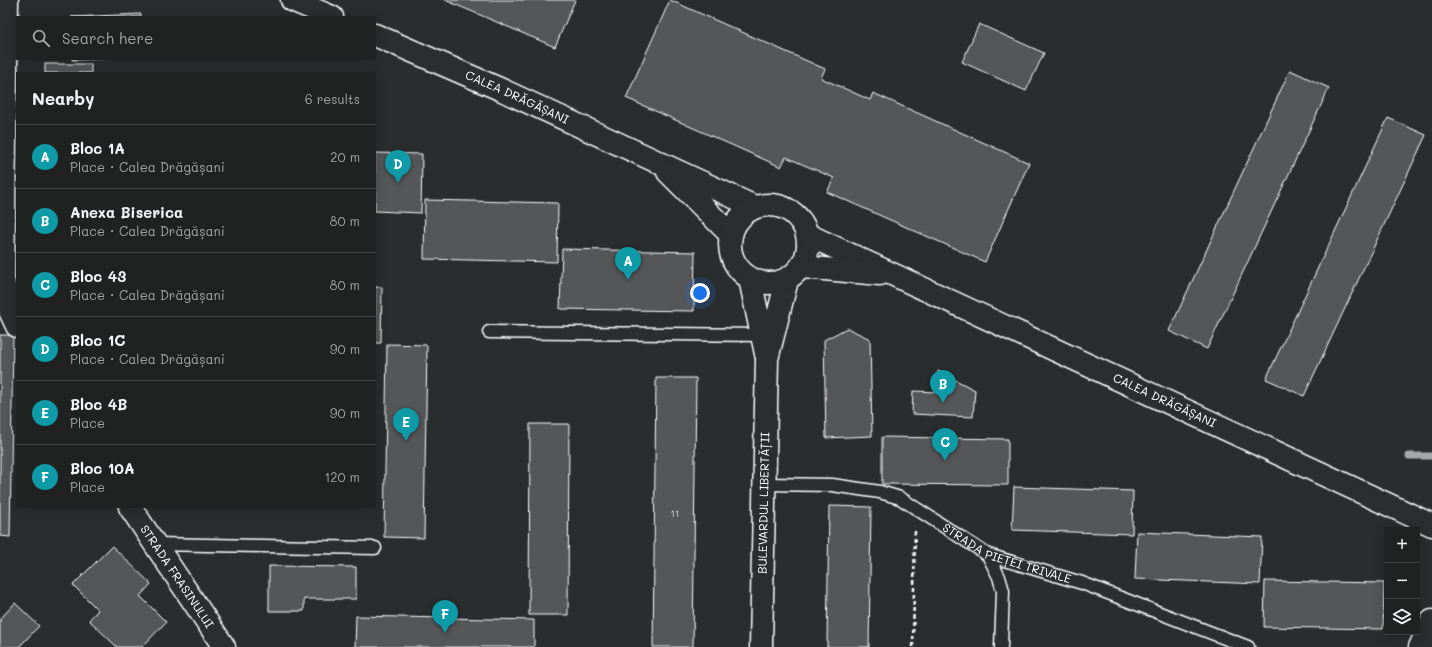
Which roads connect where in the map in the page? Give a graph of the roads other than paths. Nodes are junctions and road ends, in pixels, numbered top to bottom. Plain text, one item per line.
1 (7, 0) edge
2 (292, 0) edge
3 (330, 16) edge
4 (376, 35) edge
5 (658, 162) junction
6 (755, 207) junction
7 (731, 235) junction
8 (808, 235) junction
9 (794, 274) junction
10 (898, 275) junction
11 (750, 279) junction
12 (16, 324) edge
13 (489, 332) dead end
14 (762, 335) junction
15 (767, 359) junction
16 (764, 484) junction
17 (131, 508) edge
18 (1432, 525) edge
19 (154, 544) junction
20 (375, 548) dead end
21 (988, 555) junction
22 (1432, 620) edge
23 (1001, 646) edge
24 (224, 647) edge
25 (761, 647) edge
26 (1248, 647) edge
27 (1420, 647) edge

1 - 12 main road
2 - 3 main road
4 - 5 main road, CALEA DRĂGĂȘANI
5 - 6 main road, CALEA DRĂGĂȘANI
5 - 7 main road, CALEA DRĂGĂȘANI
6 - 7 main road
6 - 8 main road
7 - 11 main road
8 - 9 main road
8 - 10 main road, CALEA DRĂGĂȘANI
9 - 10 main road, CALEA DRĂGĂȘANI
9 - 11 main road
9 - 15 main road, BULEVARDUL LIBERTĂȚII
10 - 18 main road, CALEA DRĂGĂȘANI
11 - 14 main road, BULEVARDUL LIBERTĂȚII
13 - 14 lane
14 - 15 main road, BULEVARDUL LIBERTĂȚII
15 - 16 main road, BULEVARDUL LIBERTĂȚII
16 - 21 lane, STRADA PIEȚEI TRIVALE
16 - 25 main road, BULEVARDUL LIBERTĂȚII
17 - 19 main road, STRADA FRASINULUI
19 - 20 lane
19 - 24 main road, STRADA FRASINULUI
21 - 23 lane
21 - 26 lane, STRADA PIEȚEI TRIVALE
22 - 27 main road

